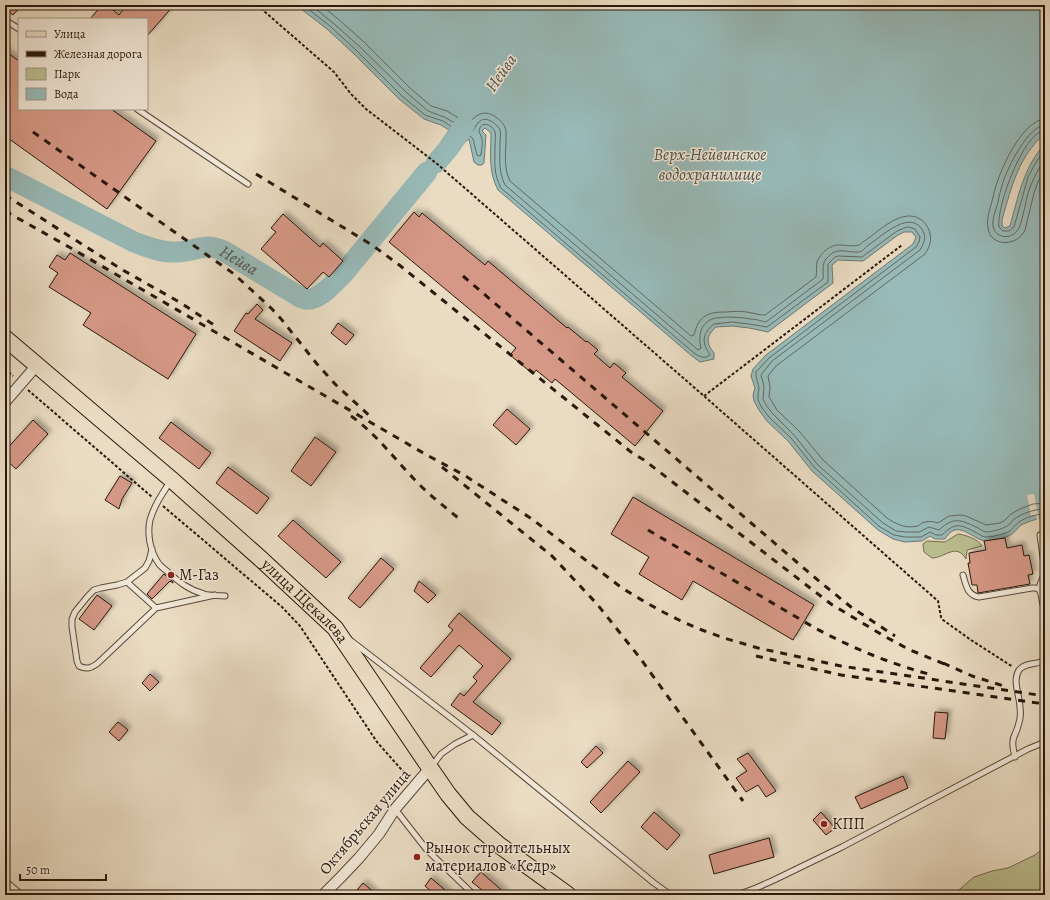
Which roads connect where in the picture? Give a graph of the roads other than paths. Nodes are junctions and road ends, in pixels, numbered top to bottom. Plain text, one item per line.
1 (5, 20) edge
2 (18, 28) edge
3 (138, 110) edge
4 (248, 184) dead end
5 (5, 338) edge
6 (37, 365) junction
7 (5, 402) edge
8 (172, 480) junction
9 (1040, 535) dead end
10 (152, 549) junction
11 (962, 575) dead end
12 (127, 582) junction
13 (1040, 590) junction
14 (215, 595) junction
15 (225, 596) dead end
16 (156, 608) junction
17 (1045, 614) edge
18 (335, 628) junction
19 (1045, 660) edge
20 (473, 735) junction
21 (1045, 742) edge
22 (1015, 757) junction
23 (430, 768) junction
24 (394, 809) junction
25 (5, 884) edge
26 (18, 895) edge
27 (323, 895) edge
28 (474, 895) edge
29 (568, 895) edge
30 (673, 895) edge
31 (737, 895) edge

1 - 2 lane
3 - 4 lane
5 - 6 main road, улица Щекалева
6 - 7 street
6 - 8 main road, улица Щекалева
8 - 10 lane
8 - 18 main road, улица Щекалева
9 - 13 lane
10 - 12 lane
10 - 14 lane
11 - 13 lane
12 - 16 lane
12 - 16 lane
13 - 17 lane
14 - 15 lane
14 - 16 lane
18 - 20 lane
18 - 23 main road, улица Щекалева
19 - 22 lane
20 - 23 lane
20 - 30 lane
21 - 22 lane
22 - 31 lane
23 - 24 street, Октябрьская улица
23 - 29 main road, улица Щекалева
24 - 27 street, Октябрьская улица
24 - 28 lane
25 - 26 street

